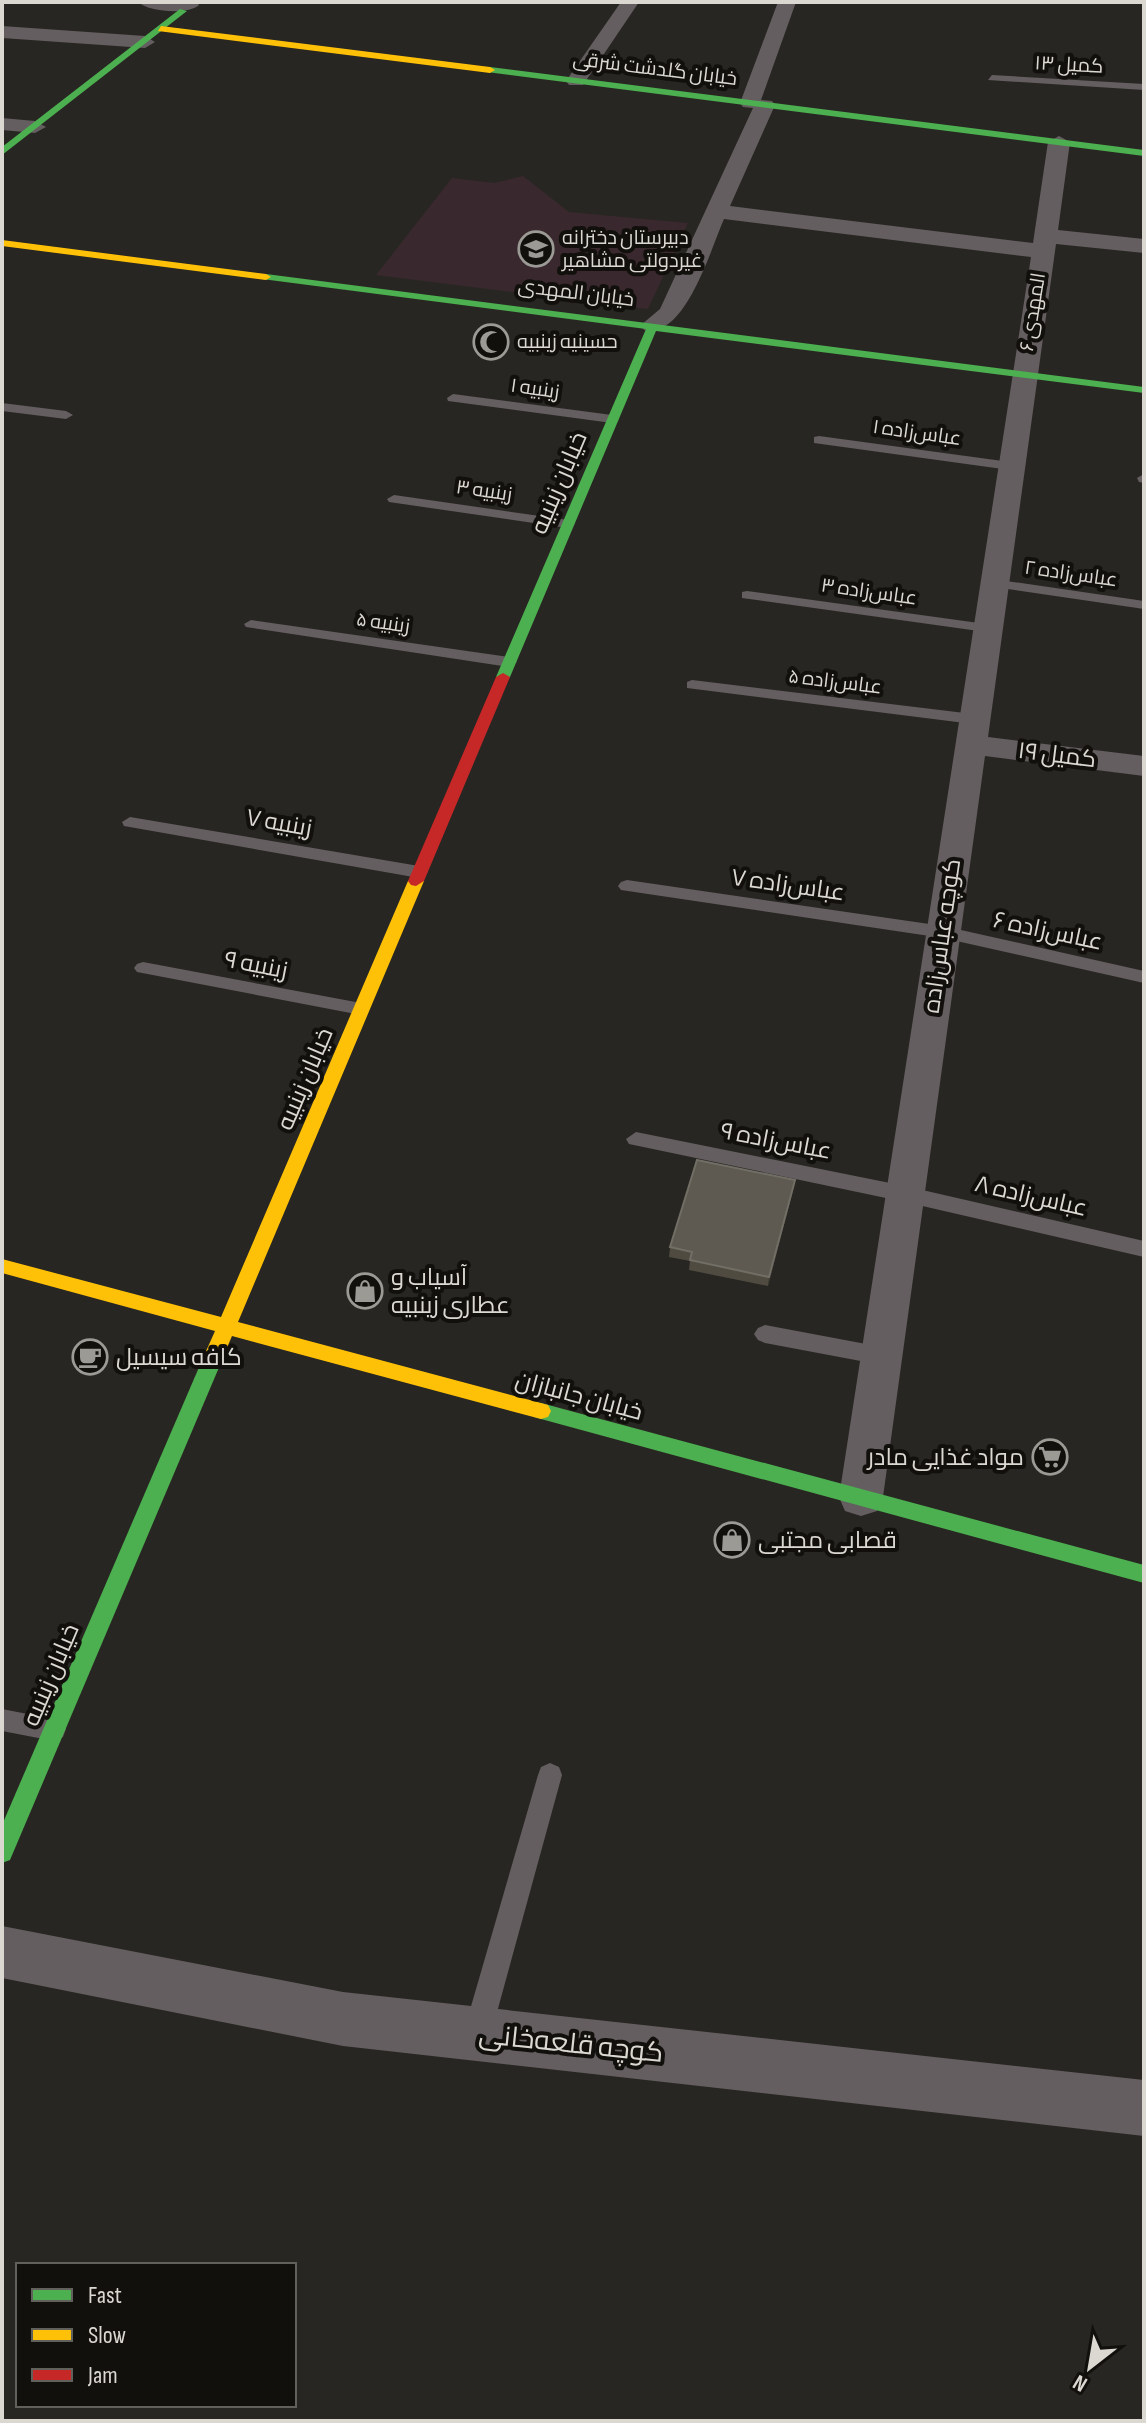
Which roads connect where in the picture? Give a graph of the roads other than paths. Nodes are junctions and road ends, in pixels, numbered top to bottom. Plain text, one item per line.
1 (147, 2) edge
2 (787, 2) edge
3 (622, 3) edge
4 (191, 4) edge
5 (161, 29) junction
6 (2, 32) edge
7 (145, 42) junction
8 (992, 78) dead end
9 (576, 81) junction
10 (1144, 87) edge
11 (758, 104) junction
12 (2, 124) edge
13 (35, 127) junction
14 (1059, 142) junction
15 (2, 152) edge
16 (1144, 153) edge
17 (717, 211) junction
18 (2, 243) edge
19 (1043, 244) junction
20 (1144, 246) edge
21 (653, 325) junction
22 (1022, 374) junction
23 (1144, 390) edge
24 (453, 398) dead end
25 (2, 407) edge
26 (66, 415) dead end
27 (612, 419) junction
28 (819, 440) dead end
29 (1010, 466) junction
30 (394, 499) dead end
31 (568, 524) junction
32 (993, 583) junction
33 (747, 595) dead end
34 (1144, 605) edge
35 (251, 624) dead end
36 (986, 628) junction
37 (509, 662) junction
38 (692, 685) dead end
39 (971, 731) junction
40 (1144, 766) edge
41 (130, 822) dead end
42 (419, 872) junction
43 (627, 886) dead end
44 (943, 932) junction
45 (143, 968) dead end
46 (1144, 977) edge
47 (361, 1009) junction
48 (636, 1139) dead end
49 (905, 1194) junction
50 (1144, 1249) edge
51 (2, 1266) edge
52 (226, 1326) junction
53 (765, 1334) dead end
54 (882, 1356) junction
55 (861, 1497) junction
56 (1144, 1574) edge
57 (2, 1720) edge
58 (54, 1729) junction
59 (550, 1775) dead end
60 (2, 1852) edge
61 (2, 1952) edge
62 (477, 2034) junction
63 (1144, 2108) edge

1 - 4 street
2 - 11 street
3 - 9 street
4 - 5 street
5 - 7 street
5 - 9 street, خیابان گلدشت شرقی
6 - 7 street
7 - 13 street
8 - 10 lane, کمیل ۱۳
9 - 11 street, خیابان گلدشت شرقی
11 - 14 street, خیابان گلدشت شرقی
11 - 17 street
12 - 13 street
13 - 15 street
14 - 16 street, خیابان گلدشت شرقی
14 - 19 street, المهدی ۶
17 - 19 street
17 - 21 street
18 - 21 street, خیابان المهدی
19 - 20 street
19 - 22 street, المهدی ۶
21 - 22 street, خیابان المهدی
21 - 27 street, خیابان زینبیه
22 - 23 street, خیابان المهدی
22 - 29 street, کوچه عباس‌زاده
24 - 27 lane, زینبیه ۱
25 - 26 lane
27 - 31 street, خیابان زینبیه
28 - 29 lane, عباس‌زاده ۱
29 - 32 street, کوچه عباس‌زاده
30 - 31 lane, زینبیه ۳
31 - 37 street, خیابان زینبیه
32 - 34 lane, عباس‌زاده ۲
32 - 36 street, کوچه عباس‌زاده
33 - 36 lane, عباس‌زاده ۳
35 - 37 lane, زینبیه ۵
36 - 39 street, کوچه عباس‌زاده
37 - 42 street, خیابان زینبیه
38 - 39 lane, عباس‌زاده ۵
39 - 40 street, کمیل ۱۹
39 - 44 street, کوچه عباس‌زاده
41 - 42 lane, زینبیه ۷
42 - 47 street, خیابان زینبیه
43 - 44 lane, عباس‌زاده ۷
44 - 46 lane, عباس‌زاده ۶
44 - 49 street, کوچه عباس‌زاده
45 - 47 lane, زینبیه ۹
47 - 52 street, خیابان زینبیه
48 - 49 lane, عباس‌زاده ۹
49 - 50 lane, عباس‌زاده ۸
49 - 54 street, کوچه عباس‌زاده
51 - 52 street, خیابان جانبازان
52 - 55 street, خیابان جانبازان
52 - 58 street, خیابان زینبیه
53 - 54 lane
54 - 55 street, کوچه عباس‌زاده
55 - 56 street, خیابان جانبازان
57 - 58 lane
58 - 60 street, خیابان زینبیه
59 - 62 lane
61 - 62 street, کوچه قلعه‌خانی
62 - 63 street, کوچه قلعه‌خانی

